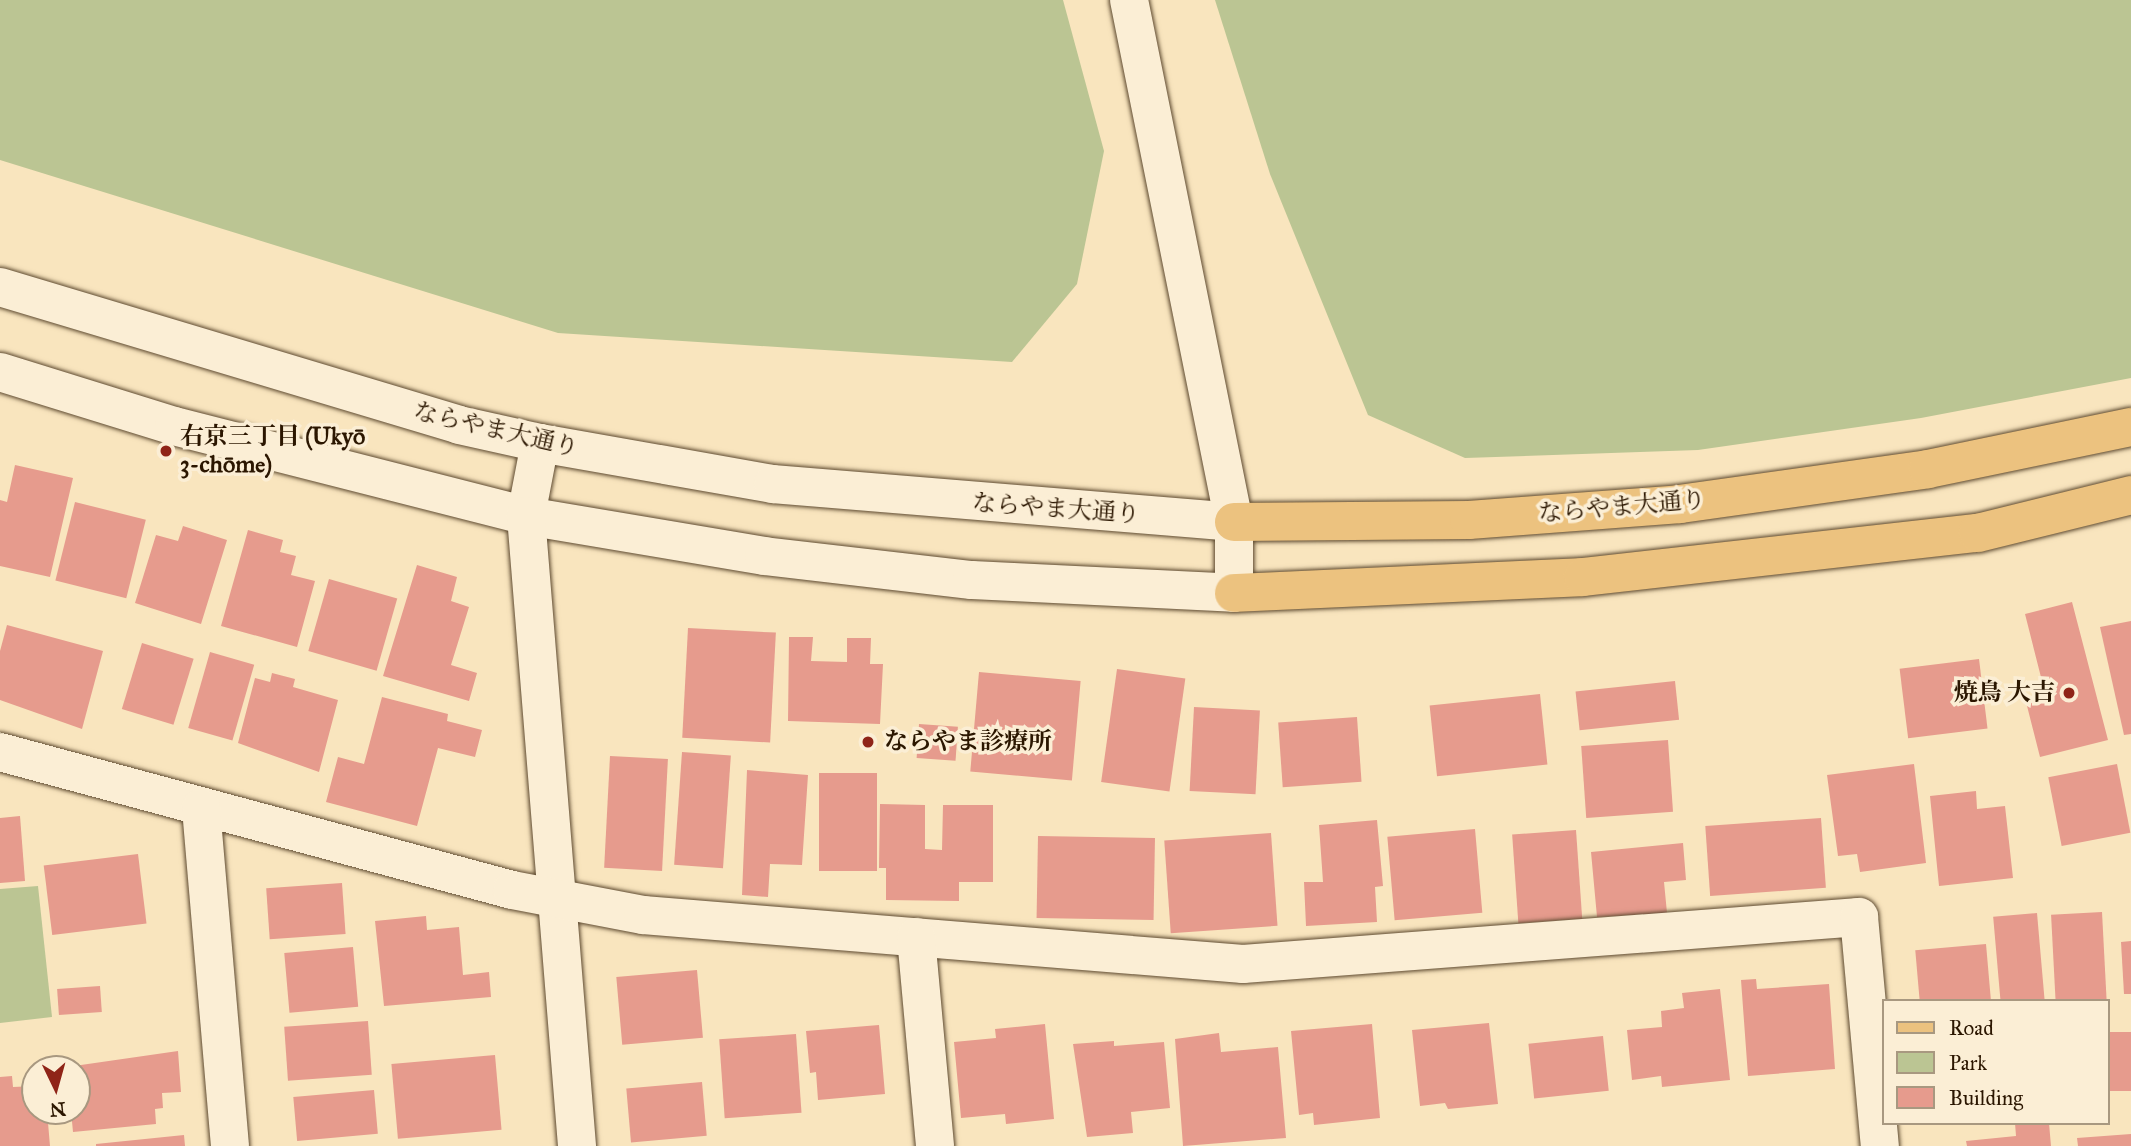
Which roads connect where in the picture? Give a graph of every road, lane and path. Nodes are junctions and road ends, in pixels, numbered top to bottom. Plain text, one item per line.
1 (1129, 0) edge
2 (0, 287) edge
3 (0, 372) edge
4 (2131, 427) edge
5 (540, 443) junction
6 (2131, 495) edge
7 (526, 516) junction
8 (1234, 522) junction
9 (1234, 593) junction
10 (0, 752) edge
11 (201, 808) junction
12 (557, 900) junction
13 (916, 937) junction
14 (230, 1146) edge
15 (577, 1146) edge
16 (935, 1146) edge
17 (1880, 1146) edge

1 - 8 street
2 - 5 street, ならやま大通り
3 - 7 street
4 - 8 main road, ならやま大通り
5 - 7 street
5 - 8 street, ならやま大通り
6 - 9 main road
7 - 9 street
7 - 12 street
8 - 9 street
10 - 11 street
11 - 12 street
11 - 14 street
12 - 13 street
12 - 15 street
13 - 16 street
13 - 17 street

